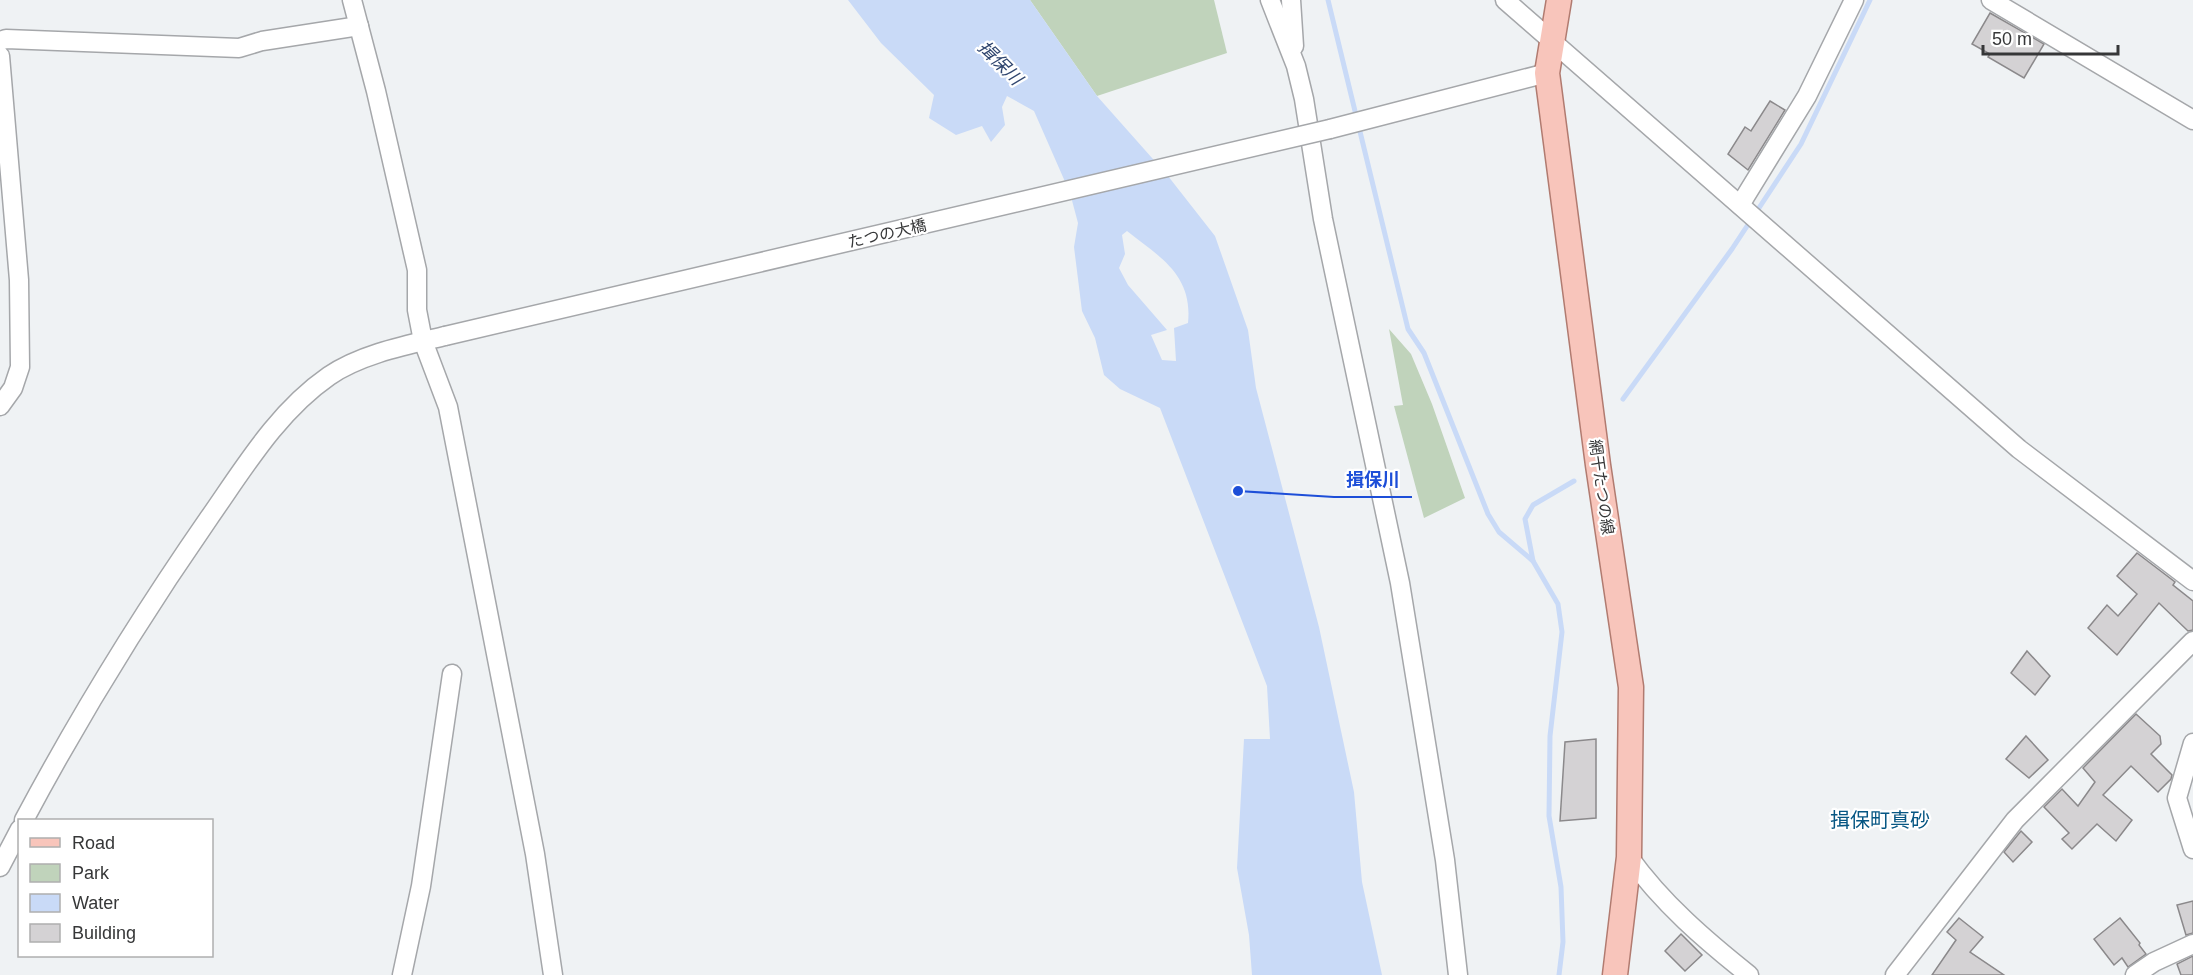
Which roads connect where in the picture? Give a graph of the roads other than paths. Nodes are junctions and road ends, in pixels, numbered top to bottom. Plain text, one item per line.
1 (352, 0) edge
2 (1270, 0) edge
3 (1291, 0) edge
4 (1505, 0) edge
5 (1559, 0) edge
6 (1854, 0) edge
7 (1991, 0) edge
8 (359, 26) junction
9 (0, 41) edge
10 (1553, 42) junction
11 (0, 56) edge
12 (1296, 66) junction
13 (1547, 73) junction
14 (2193, 120) edge
15 (1740, 205) junction
16 (423, 341) junction
17 (0, 406) edge
18 (2193, 581) edge
19 (2193, 641) edge
20 (452, 674) dead end
21 (2193, 743) edge
22 (25, 819) edge
23 (18, 834) edge
24 (2193, 849) edge
25 (1629, 856) junction
26 (0, 867) edge
27 (2193, 944) edge
28 (402, 975) edge
29 (553, 975) edge
30 (1458, 975) edge
31 (1615, 975) edge
32 (1749, 975) edge
33 (1895, 975) edge
34 (2135, 975) edge

1 - 8 street
2 - 12 street
3 - 12 street
4 - 10 street
5 - 10 main road, 網干たつの線
6 - 15 street
7 - 14 street
8 - 9 street
8 - 16 street
10 - 13 main road, 網干たつの線
10 - 15 street
11 - 17 street
12 - 30 street
13 - 16 street, たつの大橋, bridge
13 - 25 main road, 網干たつの線
15 - 18 street
16 - 22 street, たつの大橋
16 - 29 street
19 - 33 street
20 - 28 street
21 - 24 street
23 - 26 street
25 - 31 main road, 網干たつの線
25 - 32 street
27 - 34 street

